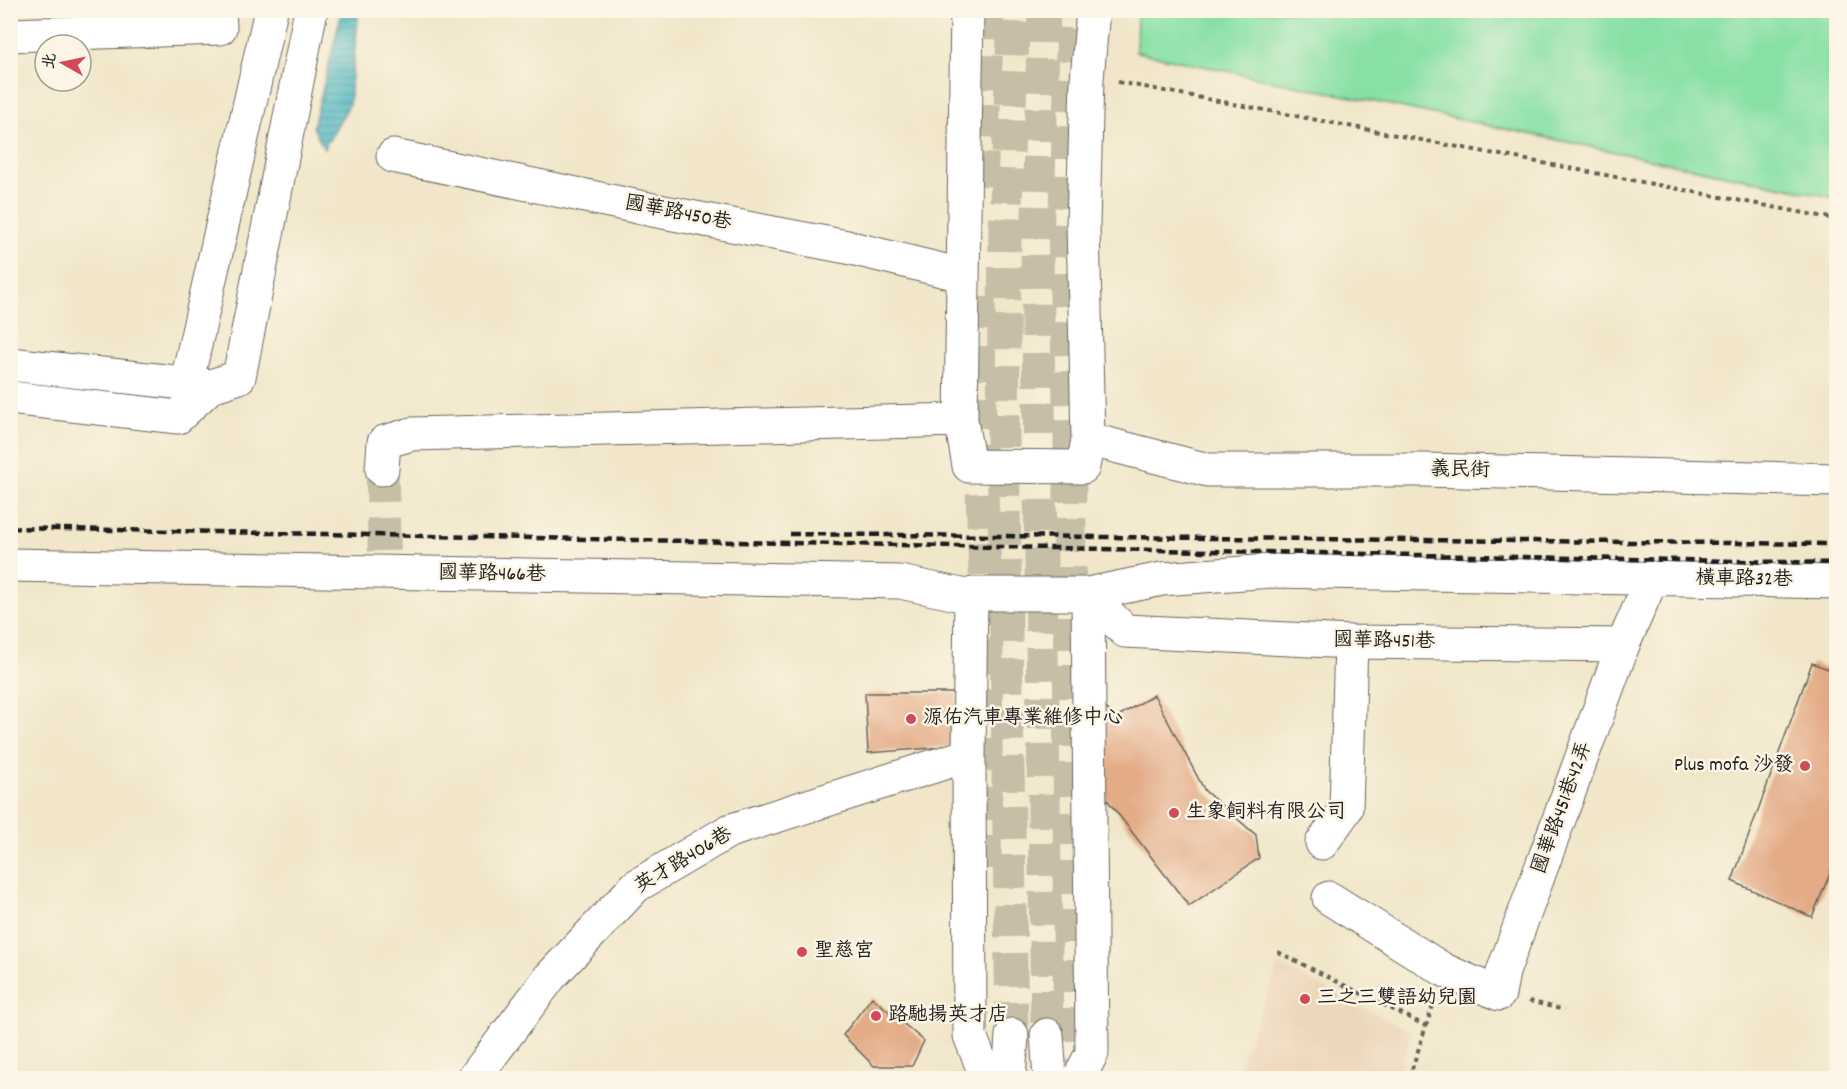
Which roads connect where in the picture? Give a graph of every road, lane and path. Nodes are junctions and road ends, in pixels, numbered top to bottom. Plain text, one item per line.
1 (219, 10) edge
2 (310, 10) edge
3 (968, 10) edge
4 (1093, 10) edge
5 (268, 26) edge
6 (10, 35) edge
7 (302, 51) junction
8 (1087, 79) junction
9 (393, 156) dead end
10 (1836, 219) edge
11 (962, 275) junction
12 (10, 364) edge
13 (198, 385) junction
14 (10, 398) edge
15 (961, 420) junction
16 (1088, 440) junction
17 (382, 469) tunnel mouth
18 (1836, 480) edge
19 (10, 565) edge
20 (1652, 578) junction
21 (1836, 582) edge
22 (1088, 594) junction
23 (971, 597) junction
24 (1351, 642) junction
25 (1623, 645) junction
26 (969, 755) junction
27 (1322, 843) dead end
28 (1329, 898) dead end
29 (1278, 952) dead end
30 (1444, 970) junction
31 (1426, 1026) junction
32 (474, 1078) edge
33 (987, 1078) edge
34 (995, 1078) edge
35 (1009, 1078) edge
36 (1050, 1078) edge
37 (1063, 1078) edge
38 (1079, 1078) edge
39 (1409, 1078) edge

1 - 6 main road
2 - 7 main road
3 - 11 main road
4 - 8 main road
5 - 7 main road
5 - 13 main road
7 - 13 main road
8 - 10 path
8 - 16 main road
9 - 11 main road, 國華路450巷
11 - 15 main road
12 - 13 main road
13 - 14 main road
15 - 16 main road
15 - 17 main road
16 - 18 main road, 義民街
19 - 23 main road, 國華路466巷
20 - 21 main road, 橫車路32巷
20 - 22 main road, 橫車路32巷
20 - 25 main road
22 - 23 main road, 國華路466巷
22 - 24 main road, 國華路451巷
22 - 38 main road
23 - 26 main road
24 - 25 main road, 國華路451巷
24 - 27 main road
25 - 30 main road, 國華路451巷42弄
26 - 32 main road, 英才路406巷
26 - 33 main road
28 - 30 main road
29 - 31 path
30 - 31 path
31 - 39 path
34 - 35 main road
36 - 37 main road

